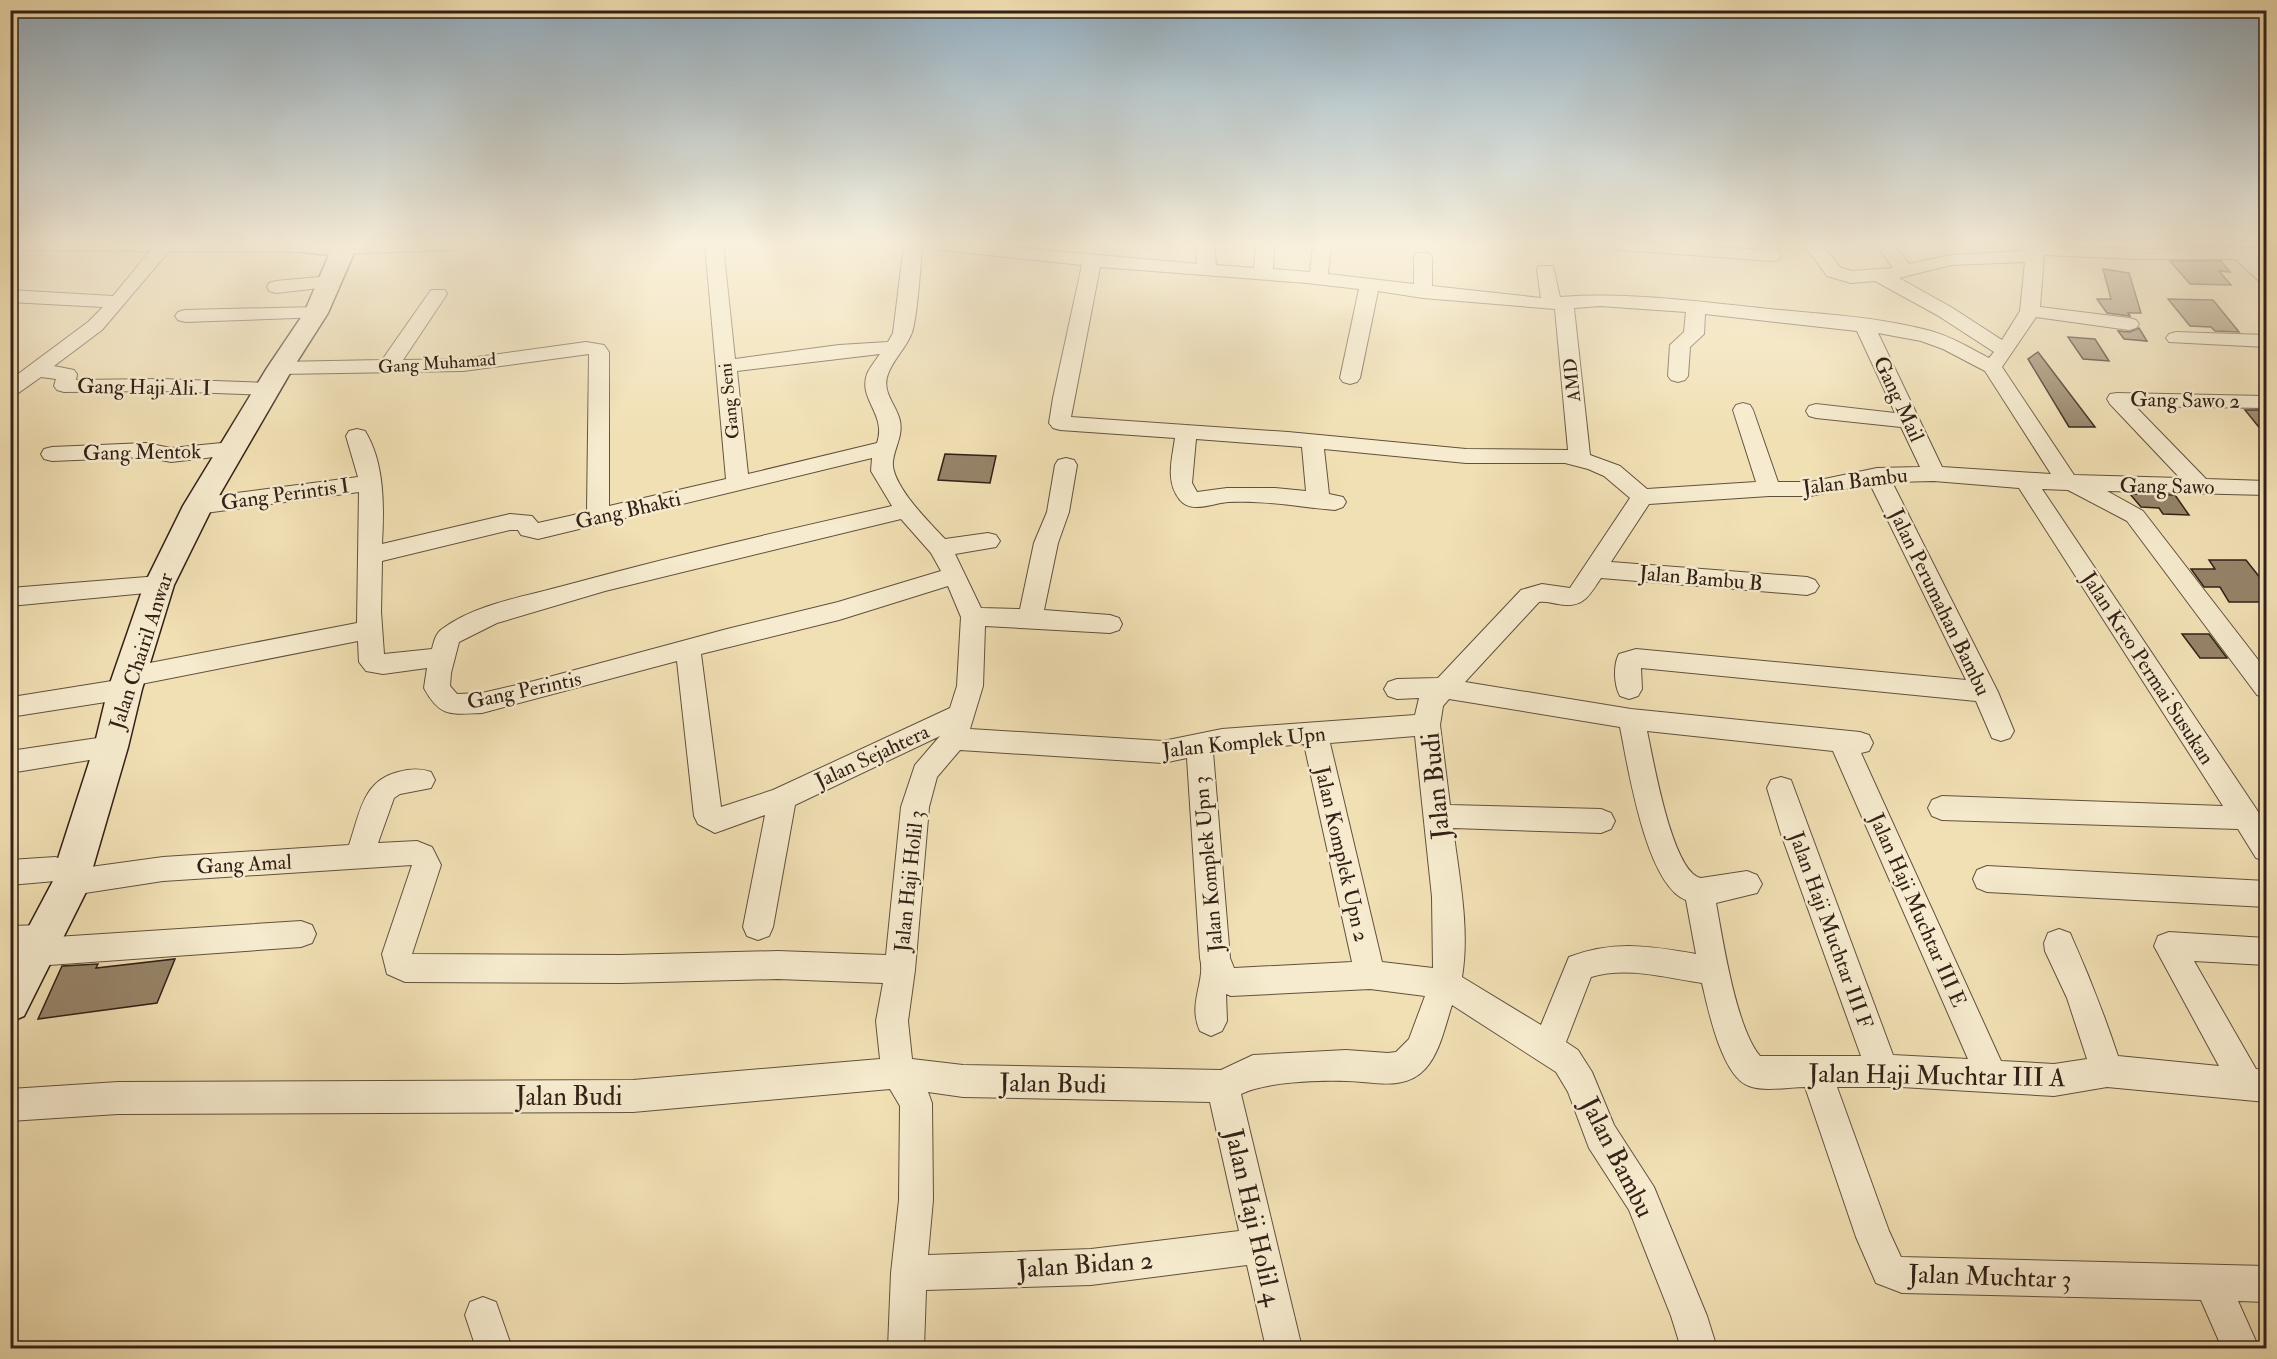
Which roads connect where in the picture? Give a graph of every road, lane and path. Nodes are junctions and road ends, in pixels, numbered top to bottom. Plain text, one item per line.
1 (112, 308) edge
2 (318, 308) edge
3 (427, 308) edge
4 (720, 308) edge
5 (907, 308) edge
6 (1082, 308) edge
7 (1366, 308) edge
8 (1559, 308) edge
9 (1696, 308) edge
10 (1792, 308) edge
11 (1941, 308) edge
12 (2030, 311) joint
13 (316, 313) junction
14 (185, 316) dead end
15 (2129, 324) dead end
16 (1864, 325) junction
17 (2176, 338) dead end
18 (2266, 341) edge
19 (895, 347) junction
20 (2005, 351) junction
21 (725, 366) junction
22 (388, 367) junction
23 (1992, 368) junction
24 (1678, 376) dead end
25 (274, 378) junction
26 (1350, 378) dead end
27 (20, 380) edge
28 (2266, 402) edge
29 (1743, 410) dead end
30 (1816, 411) dead end
31 (1909, 421) junction
32 (1186, 432) junction
33 (357, 436) dead end
34 (1312, 441) junction
35 (886, 448) junction
36 (232, 449) junction
37 (52, 454) dead end
38 (1580, 458) junction
39 (1066, 465) dead end
40 (1934, 474) junction
41 (1877, 475) junction
42 (368, 483) junction
43 (2068, 483) junction
44 (738, 485) junction
45 (2028, 485) junction
46 (2201, 487) junction
47 (2266, 488) edge
48 (1769, 489) junction
49 (1642, 497) junction
50 (198, 506) junction
51 (906, 510) junction
52 (598, 515) junction
53 (988, 541) dead end
54 (940, 548) junction
55 (372, 555) junction
56 (1596, 569) junction
57 (956, 575) junction
58 (159, 585) junction
59 (1807, 586) dead end
60 (10, 597) edge
61 (973, 617) junction
62 (1030, 618) junction
63 (1110, 624) dead end
64 (370, 630) junction
65 (688, 649) junction
66 (441, 657) junction
67 (127, 683) junction
68 (1443, 688) junction
69 (2266, 688) edge
70 (1397, 689) dead end
71 (1629, 689) dead end
72 (1985, 692) junction
73 (11, 702) edge
74 (1631, 719) junction
75 (1427, 725) junction
76 (957, 727) junction
77 (2001, 731) dead end
78 (1315, 733) junction
79 (1199, 744) junction
80 (111, 747) junction
81 (10, 762) edge
82 (422, 780) dead end
83 (1781, 788) dead end
84 (782, 798) junction
85 (1942, 808) dead end
86 (1438, 816) junction
87 (2247, 818) junction
88 (1601, 820) dead end
89 (2266, 849) edge
90 (359, 858) junction
91 (10, 873) edge
92 (72, 878) junction
93 (1987, 879) dead end
94 (1747, 884) dead end
95 (1699, 892) junction
96 (2266, 894) edge
97 (758, 927) dead end
98 (301, 934) dead end
99 (29, 943) edge
100 (2059, 943) dead end
101 (2266, 951) edge
102 (900, 970) junction
103 (1715, 971) junction
104 (1221, 974) junction
105 (1370, 975) junction
106 (1445, 984) junction
107 (10, 1003) edge
108 (1211, 1021) dead end
109 (1546, 1046) junction
110 (2107, 1071) junction
111 (1883, 1072) junction
112 (898, 1073) junction
113 (1816, 1073) junction
114 (1992, 1077) junction
115 (2257, 1085) edge
116 (1223, 1086) junction
117 (10, 1105) edge
118 (1261, 1246) junction
119 (909, 1273) junction
120 (2211, 1282) junction
121 (2266, 1284) edge
122 (483, 1314) dead end
123 (494, 1348) edge
124 (906, 1348) edge
125 (1284, 1348) edge
126 (1699, 1348) edge
127 (2241, 1348) edge

1 - 27 street
2 - 13 street, Jalan Chairil Anwar
3 - 22 street
4 - 21 street, Gang Seni
5 - 19 street, Jalan Haji Holil 3
6 - 32 street
7 - 26 street
8 - 38 street, AMD
9 - 24 street
10 - 16 street
11 - 20 street
12 - 15 street
12 - 20 street
13 - 14 street
13 - 25 street, Jalan Chairil Anwar
16 - 23 street
16 - 31 street, Gang Mail
17 - 18 street
19 - 21 street
19 - 35 street, Jalan Haji Holil 3
20 - 23 street
21 - 44 street, Gang Seni
22 - 25 street, Gang Muhamad
22 - 52 street, Gang Muhamad
23 - 43 street
25 - 27 street, Gang Haji Ali. I
25 - 36 street, Jalan Chairil Anwar
28 - 46 street, Gang Sawo 2
29 - 48 street
30 - 31 street
31 - 40 street, Gang Mail
32 - 34 street
32 - 34 street
33 - 42 street
34 - 38 street
35 - 44 street, Gang Bhakti
35 - 51 street, Jalan Haji Holil 3
36 - 37 street, Gang Mentok
36 - 50 street, Jalan Chairil Anwar
38 - 49 street
39 - 62 street
40 - 41 street, Jalan Bambu
40 - 45 street, Jalan Bambu
41 - 48 street, Jalan Bambu
41 - 72 street, Jalan Perumahan Bambu
42 - 50 street, Gang Perintis I
42 - 55 street, Gang Perintis I
43 - 45 street, Jalan Bambu
43 - 46 street, Gang Sawo
44 - 52 street, Gang Bhakti
45 - 69 street
45 - 87 street, Jalan Kreo Permai Susukan
46 - 47 street, Gang Sawo
48 - 49 street, Jalan Bambu
49 - 56 street, Jalan Budi
50 - 58 street, Jalan Chairil Anwar
51 - 54 street, Jalan Haji Holil 3
51 - 66 street, Gang Perintis
52 - 55 street, Gang Bhakti
53 - 54 street
54 - 57 street, Jalan Haji Holil 3
55 - 64 street, Gang Perintis I
56 - 59 street, Jalan Bambu B
56 - 68 street, Jalan Budi
57 - 61 street, Jalan Haji Holil 3
57 - 65 street, Gang Perintis
58 - 60 street
58 - 67 street, Jalan Chairil Anwar
61 - 62 street
61 - 76 street, Jalan Haji Holil 3
62 - 63 street
64 - 66 street, Gang Perintis I
64 - 67 street
65 - 66 street, Gang Perintis
65 - 84 street, Jalan Sejahtera
67 - 73 street
67 - 80 street, Jalan Chairil Anwar
68 - 70 street
68 - 74 street
68 - 75 street, Jalan Budi
71 - 72 street
72 - 77 street, Jalan Perumahan Bambu
74 - 95 street
74 - 114 street, Jalan Haji Muchtar III E
75 - 78 street, Jalan Komplek Upn
75 - 86 street, Jalan Budi
76 - 79 street, Jalan Komplek Upn
76 - 84 street, Jalan Sejahtera
76 - 102 street, Jalan Haji Holil 3
78 - 79 street, Jalan Komplek Upn
78 - 105 street, Jalan Komplek Upn 2
79 - 104 street, Jalan Komplek Upn 3
80 - 81 street
80 - 92 street, Jalan Chairil Anwar
82 - 90 street
83 - 111 street, Jalan Haji Muchtar III F
84 - 97 street
85 - 87 street
86 - 88 street
86 - 106 street, Jalan Budi
87 - 89 street, Jalan Kreo Permai Susukan
90 - 92 street, Gang Amal
90 - 102 street, Gang Amal
91 - 92 street, Gang Amal
92 - 99 street, Jalan Chairil Anwar
93 - 96 street
94 - 95 street
95 - 103 street
98 - 99 street
99 - 107 street, Jalan Chairil Anwar
100 - 110 street
101 - 115 street
102 - 112 street, Jalan Haji Holil 3
103 - 109 street
103 - 113 street, Jalan Haji Muchtar III A
104 - 105 street
104 - 108 street, Jalan Komplek Upn 3
105 - 106 street
106 - 109 street, Jalan Bambu
106 - 116 street, Jalan Budi
109 - 126 street, Jalan Bambu
110 - 114 street, Jalan Haji Muchtar III A
110 - 115 street, Jalan Haji Muchtar III A
111 - 113 street, Jalan Haji Muchtar III A
111 - 114 street, Jalan Haji Muchtar III A
112 - 116 street, Jalan Budi
112 - 117 street, Jalan Budi
112 - 119 street, Jalan Haji Holil 3
113 - 120 street, Jalan Muchtar 3
116 - 118 street, Jalan Haji Holil 4
118 - 119 street, Jalan Bidan 2
118 - 125 street, Jalan Haji Holil 4
119 - 124 street, Jalan Haji Holil 3
120 - 121 street, Jalan Muchtar 3
120 - 127 street
122 - 123 street

